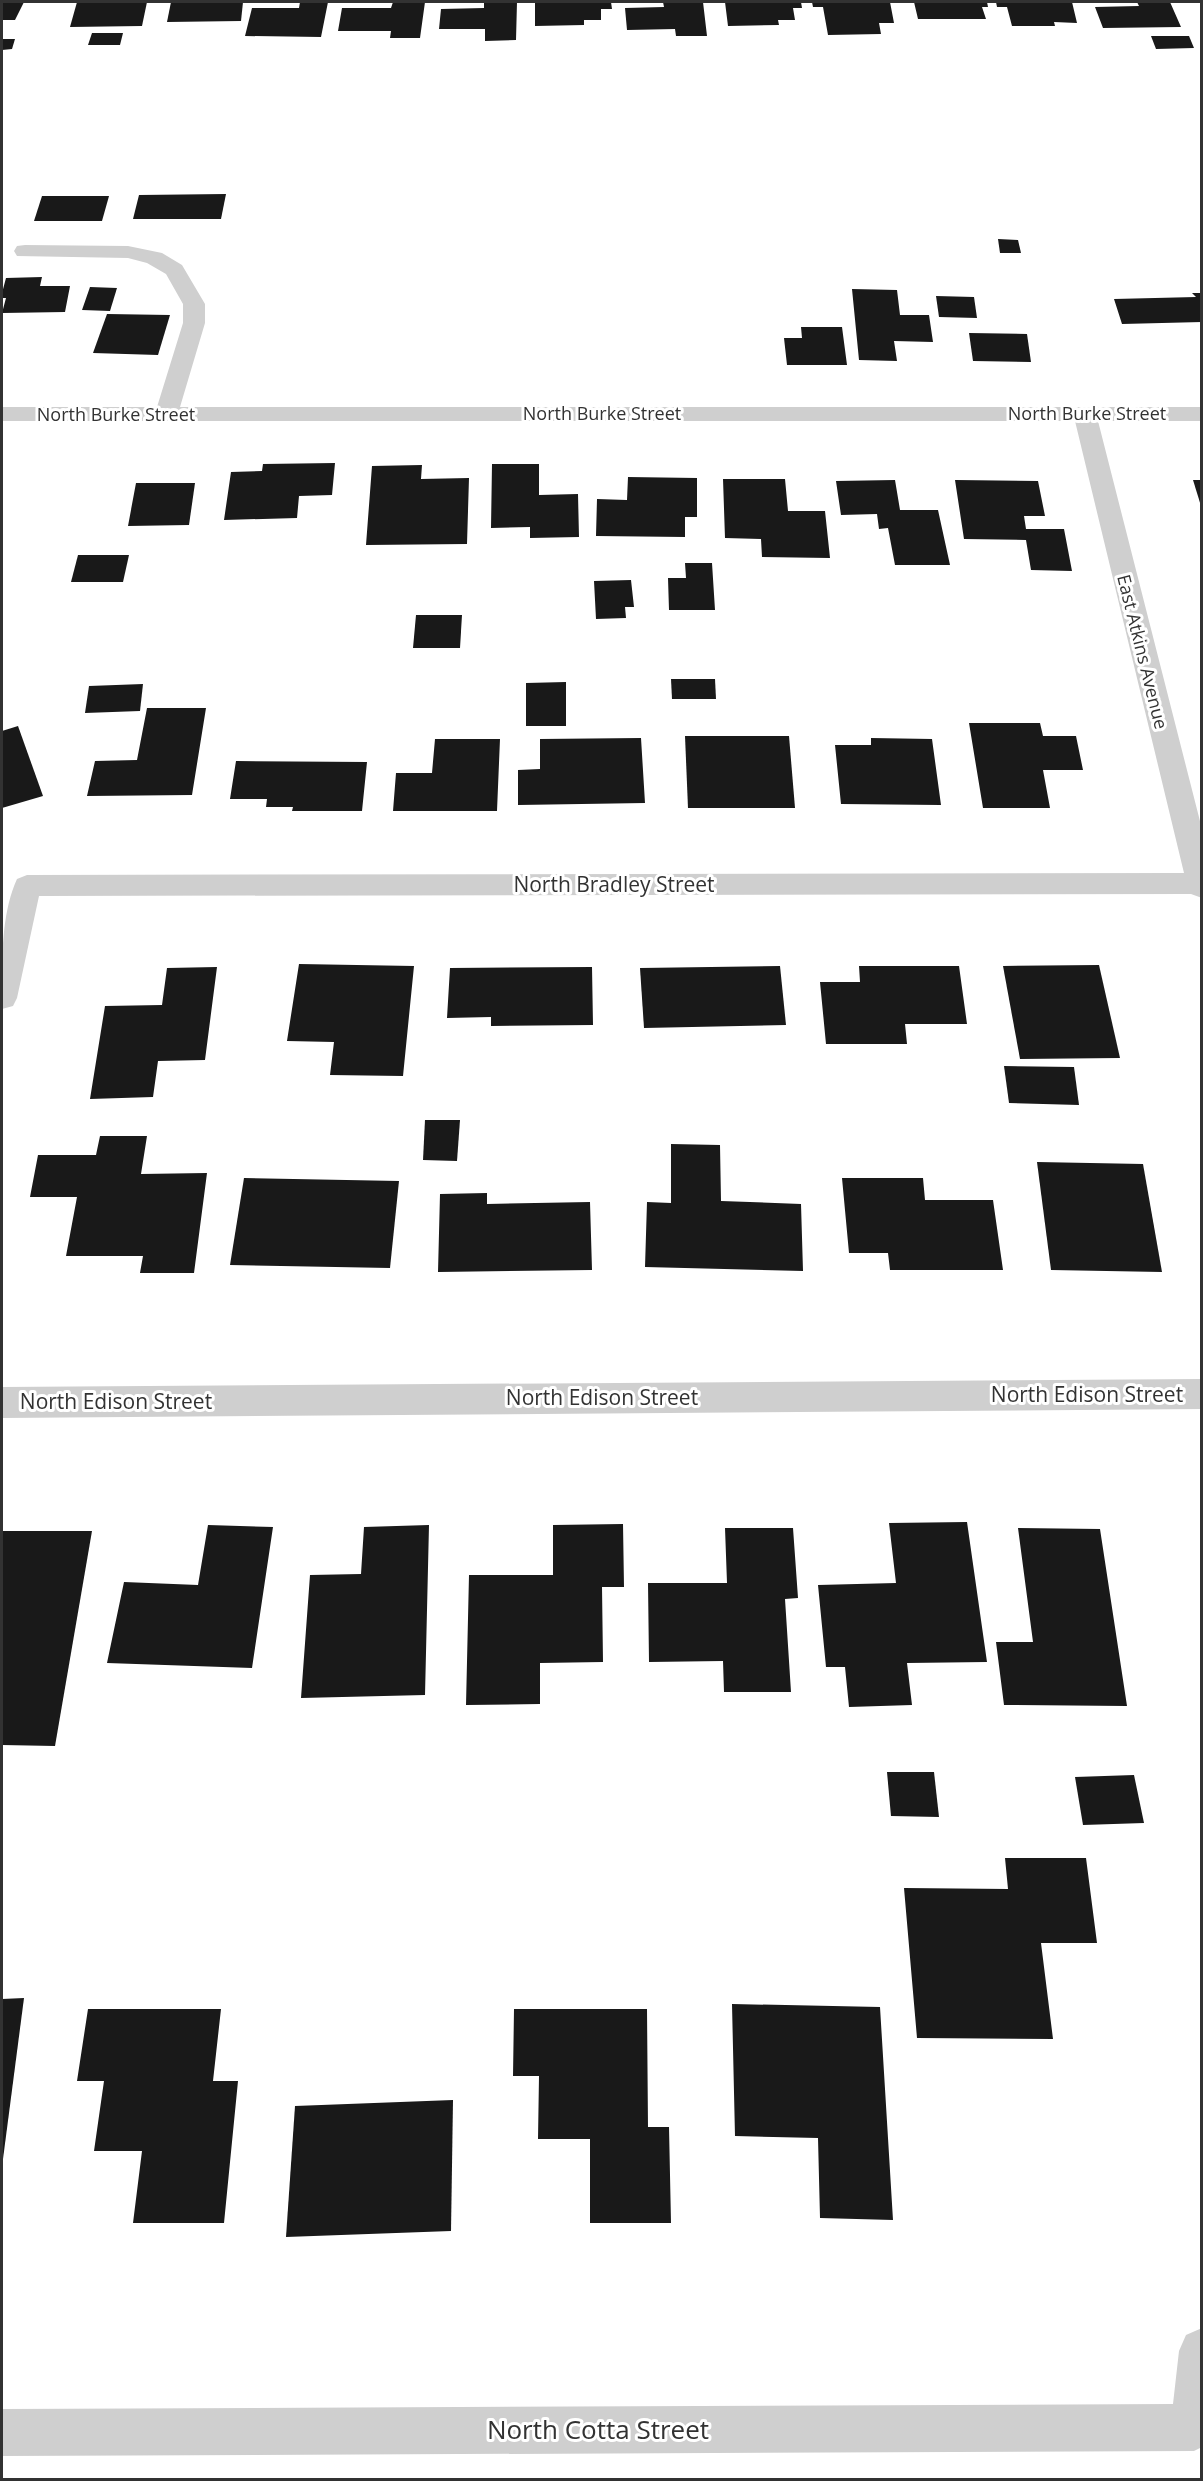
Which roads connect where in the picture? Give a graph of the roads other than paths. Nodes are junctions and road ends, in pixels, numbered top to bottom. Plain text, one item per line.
1 (25, 251) dead end
2 (2, 414) edge
3 (1084, 414) junction
4 (1202, 414) edge
5 (166, 415) junction
6 (1201, 886) edge
7 (2, 998) edge
8 (1202, 1394) edge
9 (2, 1403) edge
10 (1202, 2351) edge
11 (2, 2433) edge

1 - 5 street
2 - 5 street, North Burke Street
3 - 4 street, North Burke Street
3 - 5 street, North Burke Street
3 - 6 street, East Atkins Avenue
6 - 7 street, North Bradley Street
8 - 9 street, North Edison Street
10 - 11 street, North Cotta Street

